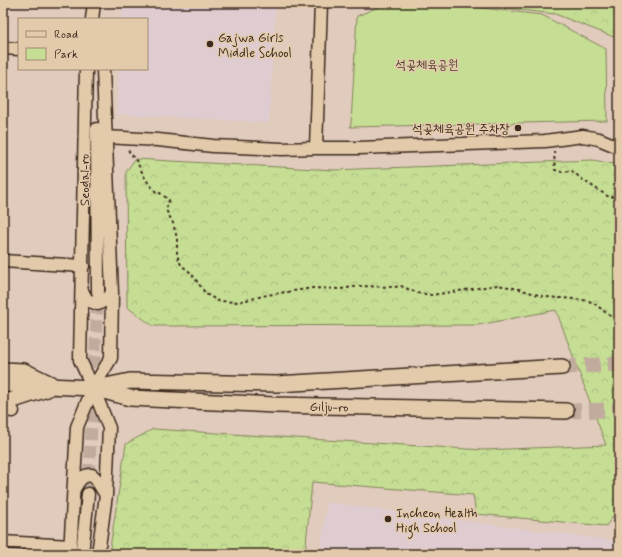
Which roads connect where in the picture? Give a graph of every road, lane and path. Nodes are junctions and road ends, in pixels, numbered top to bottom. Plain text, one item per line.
1 (97, 3) edge
2 (321, 3) edge
3 (92, 18) edge
4 (99, 18) edge
5 (3, 48) edge
6 (18, 48) edge
7 (86, 70) edge
8 (97, 70) edge
9 (103, 70) edge
10 (111, 137) junction
11 (553, 140) junction
12 (616, 146) dead end
13 (316, 148) junction
14 (619, 196) edge
15 (3, 261) edge
16 (83, 266) junction
17 (82, 291) junction
18 (98, 292) tunnel mouth
19 (112, 293) junction
20 (619, 324) edge
21 (562, 367) tunnel mouth
22 (3, 370) edge
23 (3, 384) edge
24 (56, 386) junction
25 (93, 388) junction
26 (6, 407) edge
27 (566, 411) tunnel mouth
28 (73, 491) junction
29 (88, 494) tunnel mouth
30 (106, 495) junction
31 (3, 542) edge
32 (70, 550) edge
33 (82, 554) edge
34 (98, 554) edge

1 - 3 street
1 - 4 street
2 - 13 street
5 - 6 street
7 - 16 street
8 - 18 street, Seodal-ro
9 - 10 street
10 - 13 street
10 - 19 street
10 - 20 path
11 - 12 street
11 - 13 street
11 - 14 path
15 - 16 street
16 - 17 street
17 - 19 street
17 - 25 street
19 - 25 street
21 - 25 main road, Gilju-ro
22 - 24 main road, Gilju-ro
23 - 24 main road, Gilju-ro
24 - 25 main road, Gilju-ro
24 - 26 main road, Gilju-ro
25 - 27 main road, Gilju-ro
25 - 28 street
25 - 30 street
28 - 30 street
28 - 32 street
29 - 33 street
30 - 34 street
31 - 32 street

